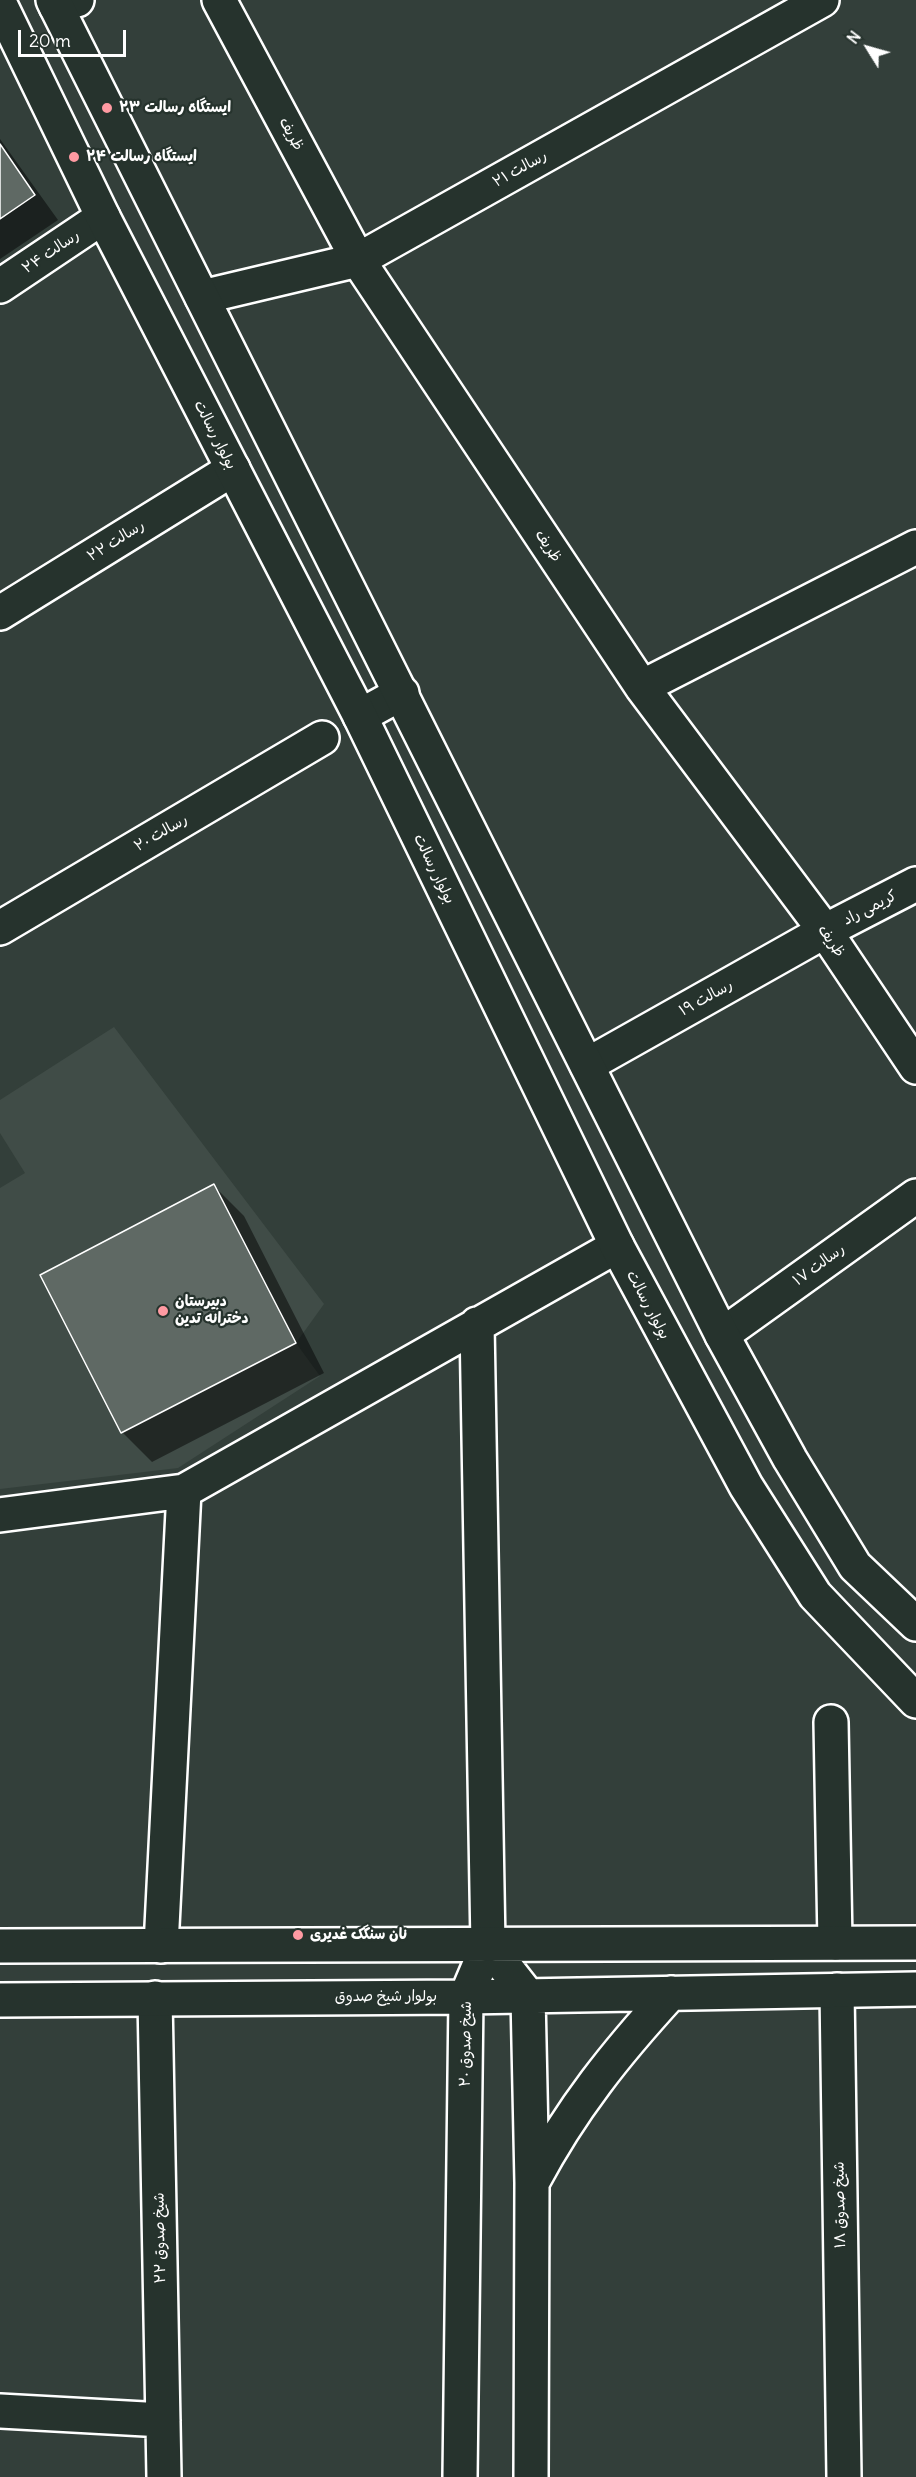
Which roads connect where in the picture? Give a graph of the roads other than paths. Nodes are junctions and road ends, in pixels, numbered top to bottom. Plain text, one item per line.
1 (219, 0) edge
2 (822, 0) edge
3 (62, 2) edge
4 (0, 4) edge
5 (103, 217) junction
6 (358, 260) junction
7 (0, 286) edge
8 (202, 297) junction
9 (233, 469) junction
10 (916, 547) edge
11 (0, 613) edge
12 (642, 687) junction
13 (402, 693) junction
14 (360, 716) junction
15 (322, 738) dead end
16 (916, 884) edge
17 (0, 928) edge
18 (825, 931) junction
19 (587, 1065) junction
20 (916, 1067) edge
21 (916, 1196) edge
22 (617, 1246) junction
23 (477, 1324) junction
24 (722, 1335) junction
25 (184, 1491) junction
26 (0, 1515) edge
27 (916, 1624) edge
28 (916, 1701) edge
29 (831, 1722) dead end
30 (836, 1943) junction
31 (916, 1943) edge
32 (488, 1945) junction
33 (0, 1946) edge
34 (161, 1946) junction
35 (916, 1989) edge
36 (837, 1990) junction
37 (671, 1993) junction
38 (528, 1996) junction
39 (466, 1997) junction
40 (155, 1998) junction
41 (0, 2000) edge
42 (532, 2183) junction
43 (0, 2410) edge
44 (163, 2420) junction
45 (164, 2477) edge
46 (460, 2477) edge
47 (531, 2477) edge
48 (844, 2477) edge

1 - 6 street, ظریف
2 - 6 street, رسالت ۲۱
3 - 8 street
4 - 5 street, بولوار رسالت
5 - 7 street, رسالت ۲۴
5 - 9 street, بولوار رسالت
6 - 8 street, رسالت ۲۱
6 - 12 street, ظریف
8 - 13 street
9 - 11 street, رسالت ۲۲
9 - 14 street, بولوار رسالت
10 - 12 street
12 - 18 street, ظریف
13 - 14 street
13 - 19 street
14 - 22 street, بولوار رسالت
15 - 17 street, رسالت ۲۰
16 - 18 street, کریمی راد
18 - 19 street, رسالت ۱۹
18 - 20 street, ظریف
19 - 24 street
21 - 24 street, رسالت ۱۷
22 - 23 street
22 - 28 street, بولوار رسالت
23 - 25 street
23 - 32 street
24 - 27 street
25 - 26 street
25 - 34 street
29 - 30 street
30 - 31 street
30 - 32 street
32 - 34 street
32 - 38 street
32 - 39 street, شیخ صدوق ۲۰
33 - 34 street
35 - 36 street, بولوار شیخ صدوق
36 - 37 street, بولوار شیخ صدوق
36 - 48 street, شیخ صدوق ۱۸
37 - 38 street, بولوار شیخ صدوق
37 - 42 street
38 - 39 street, بولوار شیخ صدوق
38 - 42 street
39 - 40 street, بولوار شیخ صدوق
39 - 46 street, شیخ صدوق ۲۰
40 - 41 street, بولوار شیخ صدوق
40 - 44 street, شیخ صدوق ۲۲
42 - 47 street
43 - 44 street
44 - 45 street, شیخ صدوق ۲۲

